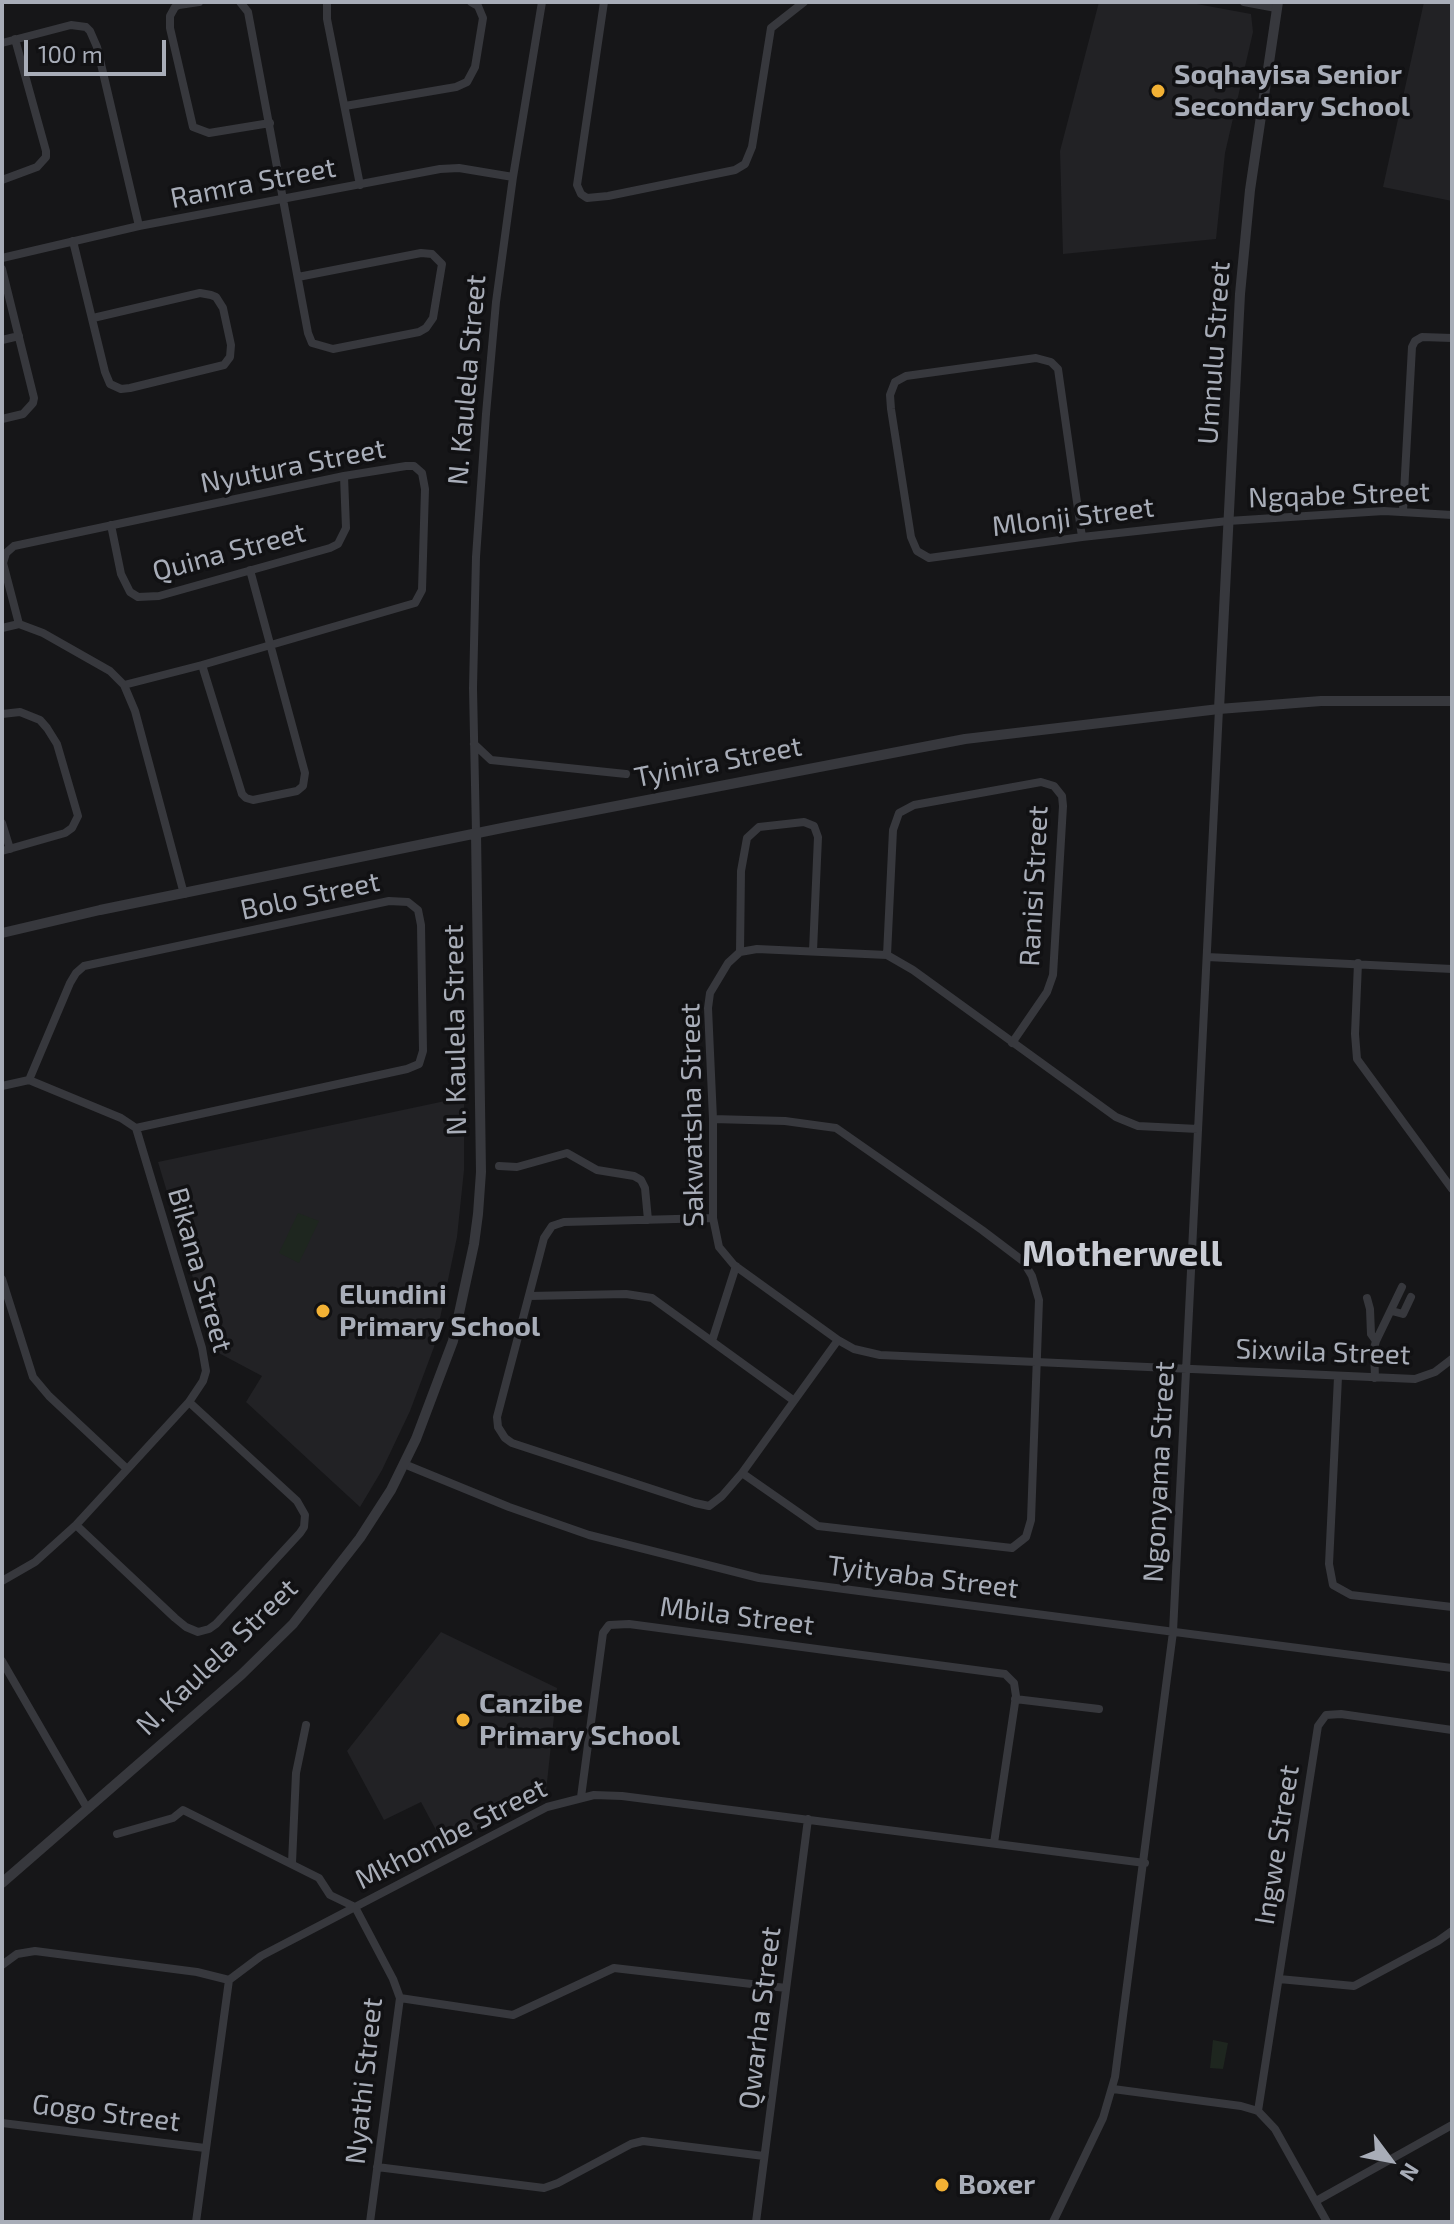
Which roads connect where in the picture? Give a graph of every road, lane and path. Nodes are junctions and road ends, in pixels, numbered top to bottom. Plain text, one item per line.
1 (199, 2) edge
2 (240, 2) edge
3 (327, 2) edge
4 (471, 2) edge
5 (542, 2) edge
6 (604, 2) edge
7 (804, 2) edge
8 (1244, 2) edge
9 (1277, 5) edge
10 (15, 39) junction
11 (2, 43) edge
12 (345, 106) junction
13 (270, 123) junction
14 (513, 177) junction
15 (2, 180) edge
16 (360, 185) junction
17 (283, 199) junction
18 (139, 226) junction
19 (73, 241) junction
20 (2, 258) edge
21 (2, 269) edge
22 (298, 277) junction
23 (93, 318) junction
24 (19, 336) junction
25 (1452, 338) edge
26 (2, 340) edge
27 (2, 419) edge
28 (344, 476) junction
29 (1403, 511) junction
30 (1452, 515) edge
31 (1228, 521) junction
32 (111, 525) junction
33 (1082, 537) junction
34 (250, 570) junction
35 (19, 624) junction
36 (2, 628) edge
37 (270, 644) junction
38 (202, 665) junction
39 (124, 685) junction
40 (1452, 701) edge
41 (1219, 709) junction
42 (2, 714) edge
43 (474, 744) junction
44 (626, 774) dead end
45 (2, 823) edge
46 (476, 833) junction
47 (6, 850) edge
48 (184, 894) junction
49 (2, 933) edge
50 (813, 951) junction
51 (740, 952) junction
52 (887, 955) junction
53 (1207, 957) junction
54 (1358, 963) junction
55 (1452, 969) edge
56 (1012, 1043) junction
57 (29, 1080) junction
58 (2, 1086) edge
59 (713, 1119) junction
60 (136, 1128) junction
61 (1198, 1129) junction
62 (499, 1166) dead end
63 (1452, 1189) edge
64 (713, 1218) junction
65 (648, 1220) junction
66 (736, 1266) junction
67 (2, 1279) edge
68 (1402, 1287) dead end
69 (529, 1296) junction
70 (1411, 1297) dead end
71 (1367, 1298) dead end
72 (1392, 1311) junction
73 (838, 1340) junction
74 (712, 1341) junction
75 (1376, 1341) junction
76 (1452, 1359) edge
77 (1036, 1360) junction
78 (1186, 1369) junction
79 (1338, 1377) junction
80 (1375, 1378) junction
81 (793, 1400) junction
82 (189, 1402) junction
83 (404, 1464) junction
84 (126, 1468) junction
85 (742, 1473) junction
86 (76, 1525) junction
87 (2, 1581) edge
88 (1452, 1607) edge
89 (1173, 1632) junction
90 (2, 1661) edge
91 (1452, 1668) edge
92 (1015, 1699) junction
93 (1099, 1709) dead end
94 (306, 1725) dead end
95 (1452, 1730) edge
96 (581, 1797) junction
97 (87, 1808) junction
98 (808, 1819) junction
99 (117, 1834) dead end
100 (994, 1843) junction
101 (292, 1863) junction
102 (1145, 1863) junction
103 (2, 1883) edge
104 (355, 1907) junction
105 (1452, 1931) edge
106 (2, 1965) edge
107 (1279, 1979) junction
108 (229, 1980) junction
109 (786, 1988) junction
110 (400, 1998) junction
111 (1113, 2089) junction
112 (1258, 2111) junction
113 (2, 2123) edge
114 (1452, 2125) edge
115 (205, 2148) junction
116 (764, 2156) junction
117 (377, 2167) junction
118 (1316, 2201) junction
119 (196, 2222) edge
120 (370, 2222) edge
121 (756, 2222) edge
122 (1053, 2222) edge
123 (1327, 2222) edge

1 - 13 street
2 - 13 street
3 - 12 street
4 - 12 street
5 - 14 street, N. Kaulela Street
6 - 7 street
8 - 9 street
9 - 31 street, Umnulu Street
10 - 11 street
10 - 15 street
10 - 18 street
12 - 16 street
13 - 17 street
14 - 16 street, Ramra Street
14 - 43 street, N. Kaulela Street
16 - 17 street, Ramra Street
17 - 18 street, Ramra Street
17 - 22 street
18 - 19 street, Ramra Street
19 - 20 street, Ramra Street
19 - 23 street
21 - 24 street
22 - 22 street
23 - 23 street
24 - 26 street
24 - 27 street
25 - 29 street
28 - 32 street, Nyutura Street
28 - 34 street, Quina Street
28 - 37 street, Nyutura Street
29 - 30 street, Ngqabe Street
29 - 31 street, Ngqabe Street
31 - 33 street, Mlonji Street
31 - 41 street, Umnulu Street
32 - 34 street, Quina Street
32 - 35 street, Nyutura Street
33 - 33 street, Mlonji Street
34 - 37 street
35 - 36 street
35 - 39 street
37 - 38 street, Nyutura Street
37 - 38 street
38 - 39 street, Nyutura Street
39 - 48 street
40 - 41 street, Tyinira Street
41 - 46 street, Tyinira Street
41 - 53 street, Ngonyama Street
42 - 47 street
43 - 44 street
43 - 46 street, N. Kaulela Street
45 - 47 street
46 - 48 street, Tyinira Street
46 - 83 street, N. Kaulela Street
48 - 49 street, Tyinira Street
50 - 51 street
50 - 51 street
50 - 52 street
51 - 59 street, Sakwatsha Street
52 - 56 street
52 - 56 street, Ranisi Street
53 - 54 street
53 - 61 street, Ngonyama Street
54 - 55 street
54 - 63 street
56 - 61 street
57 - 58 street
57 - 60 street
57 - 60 street, Bolo Street
59 - 64 street, Sakwatsha Street
59 - 77 street
60 - 82 street, Bikana Street
61 - 78 street, Ngonyama Street
62 - 65 street
64 - 65 street
64 - 66 street, Sakwatsha Street
65 - 69 street
66 - 73 street, Sakwatsha Street
66 - 74 street
67 - 84 street
68 - 72 street
69 - 74 street
69 - 85 street
70 - 72 street
71 - 75 street
72 - 75 street
73 - 77 street, Sakwatsha Street
73 - 81 street
74 - 81 street
75 - 80 street
76 - 80 street, Sixwila Street
77 - 78 street, Sakwatsha Street
77 - 85 street
78 - 79 street, Sixwila Street
78 - 89 street, Ngonyama Street
79 - 80 street, Sixwila Street
79 - 88 street
81 - 85 street
82 - 84 street, Bikana Street
82 - 86 street
83 - 89 street, Tyityaba Street
83 - 97 street, N. Kaulela Street
84 - 86 street, Bikana Street
86 - 87 street, Bikana Street
89 - 91 street, Tyityaba Street
89 - 102 street, Ngonyama Street
90 - 97 street
92 - 93 street
92 - 96 street, Mbila Street
92 - 100 street
94 - 101 street
95 - 107 street, Ingwe Street
96 - 98 street, Mkhombe Street
96 - 104 street, Mkhombe Street
97 - 103 street, N. Kaulela Street
98 - 100 street, Mkhombe Street
98 - 109 street, Qwarha Street
99 - 101 street
100 - 102 street, Mkhombe Street
101 - 104 street
102 - 111 street, Ngonyama Street
104 - 108 street, Mkhombe Street
104 - 110 street, Nyathi Street
105 - 107 street
106 - 108 street
107 - 112 street, Ingwe Street
108 - 115 street
109 - 110 street
109 - 116 street, Qwarha Street
110 - 117 street, Nyathi Street
111 - 112 street
111 - 122 street, Ngonyama Street
112 - 118 street
113 - 115 street, Gogo Street
114 - 118 street
115 - 119 street
116 - 117 street
116 - 121 street, Qwarha Street
117 - 120 street, Nyathi Street
118 - 123 street

